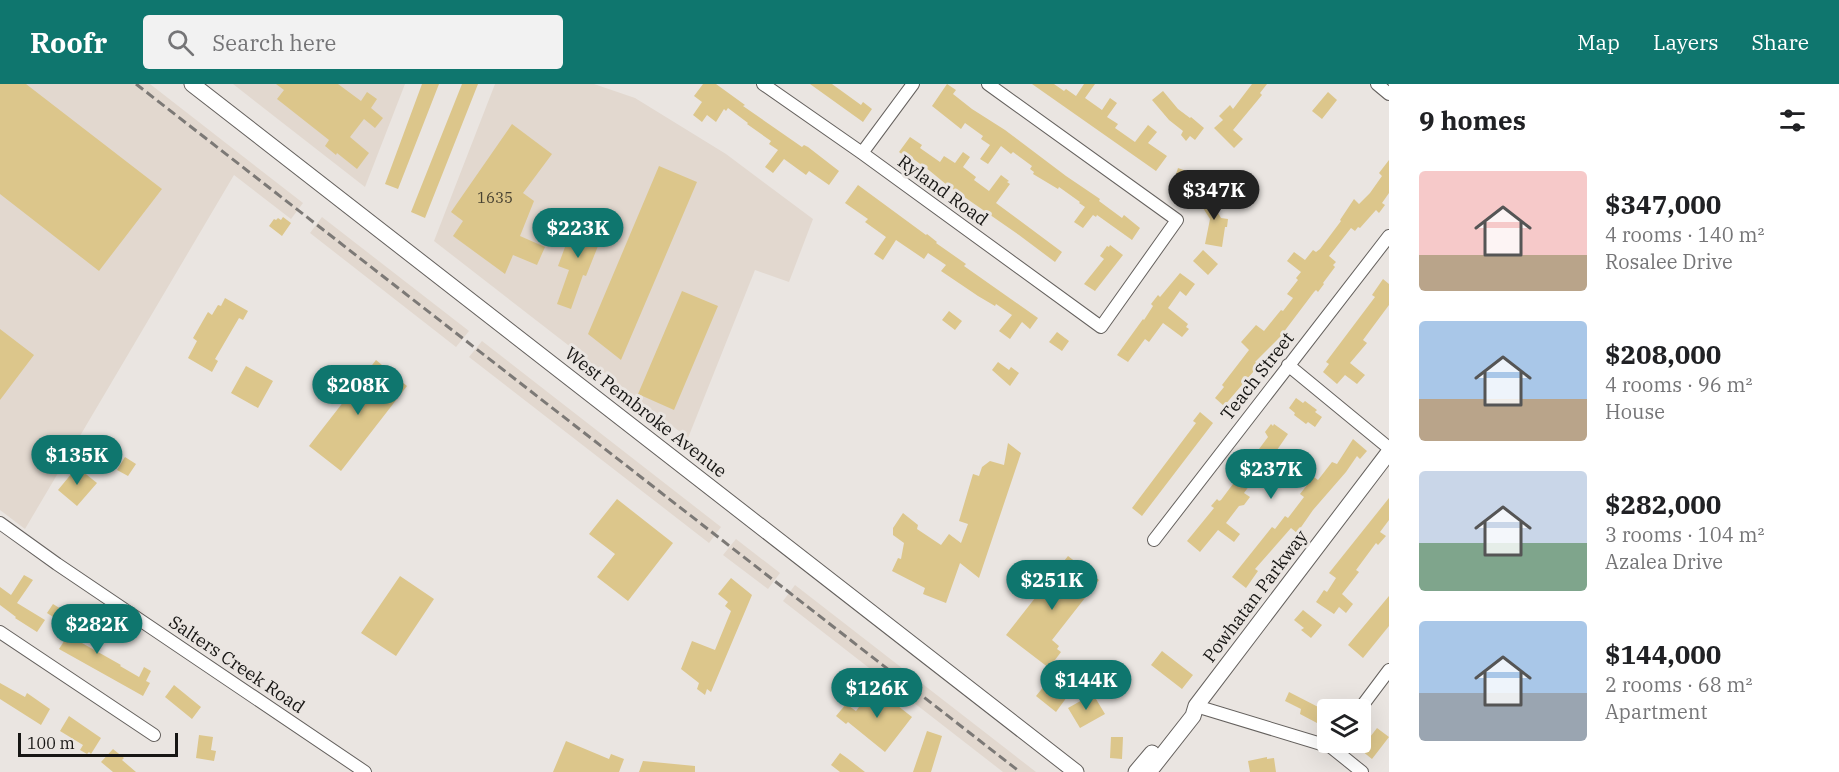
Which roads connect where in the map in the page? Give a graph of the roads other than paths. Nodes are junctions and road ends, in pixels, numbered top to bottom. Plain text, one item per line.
1 (192, 84) edge
2 (763, 84) edge
3 (913, 84) edge
4 (988, 84) edge
5 (1377, 84) edge
6 (1389, 94) edge
7 (862, 153) junction
8 (1389, 236) edge
9 (1288, 365) junction
10 (1389, 450) edge
11 (0, 523) edge
12 (1154, 540) dead end
13 (0, 632) edge
14 (1389, 670) edge
15 (1367, 699) edge
16 (1196, 706) junction
17 (154, 735) dead end
18 (1317, 740) edge
19 (1342, 753) edge
20 (365, 772) edge
21 (1076, 772) edge
22 (1136, 772) edge
23 (1149, 772) edge
24 (1362, 772) edge

1 - 21 main road, West Pembroke Avenue
2 - 7 street, Ryland Road
3 - 7 street
4 - 7 street, Ryland Road
5 - 6 street
8 - 9 street, Teach Street
9 - 10 street
9 - 12 street, Teach Street
10 - 16 main road, Powhatan Parkway
11 - 20 street, Salters Creek Road
13 - 17 street
14 - 15 street
16 - 18 street
16 - 22 main road, Powhatan Parkway
16 - 23 main road, Powhatan Parkway
19 - 24 street

